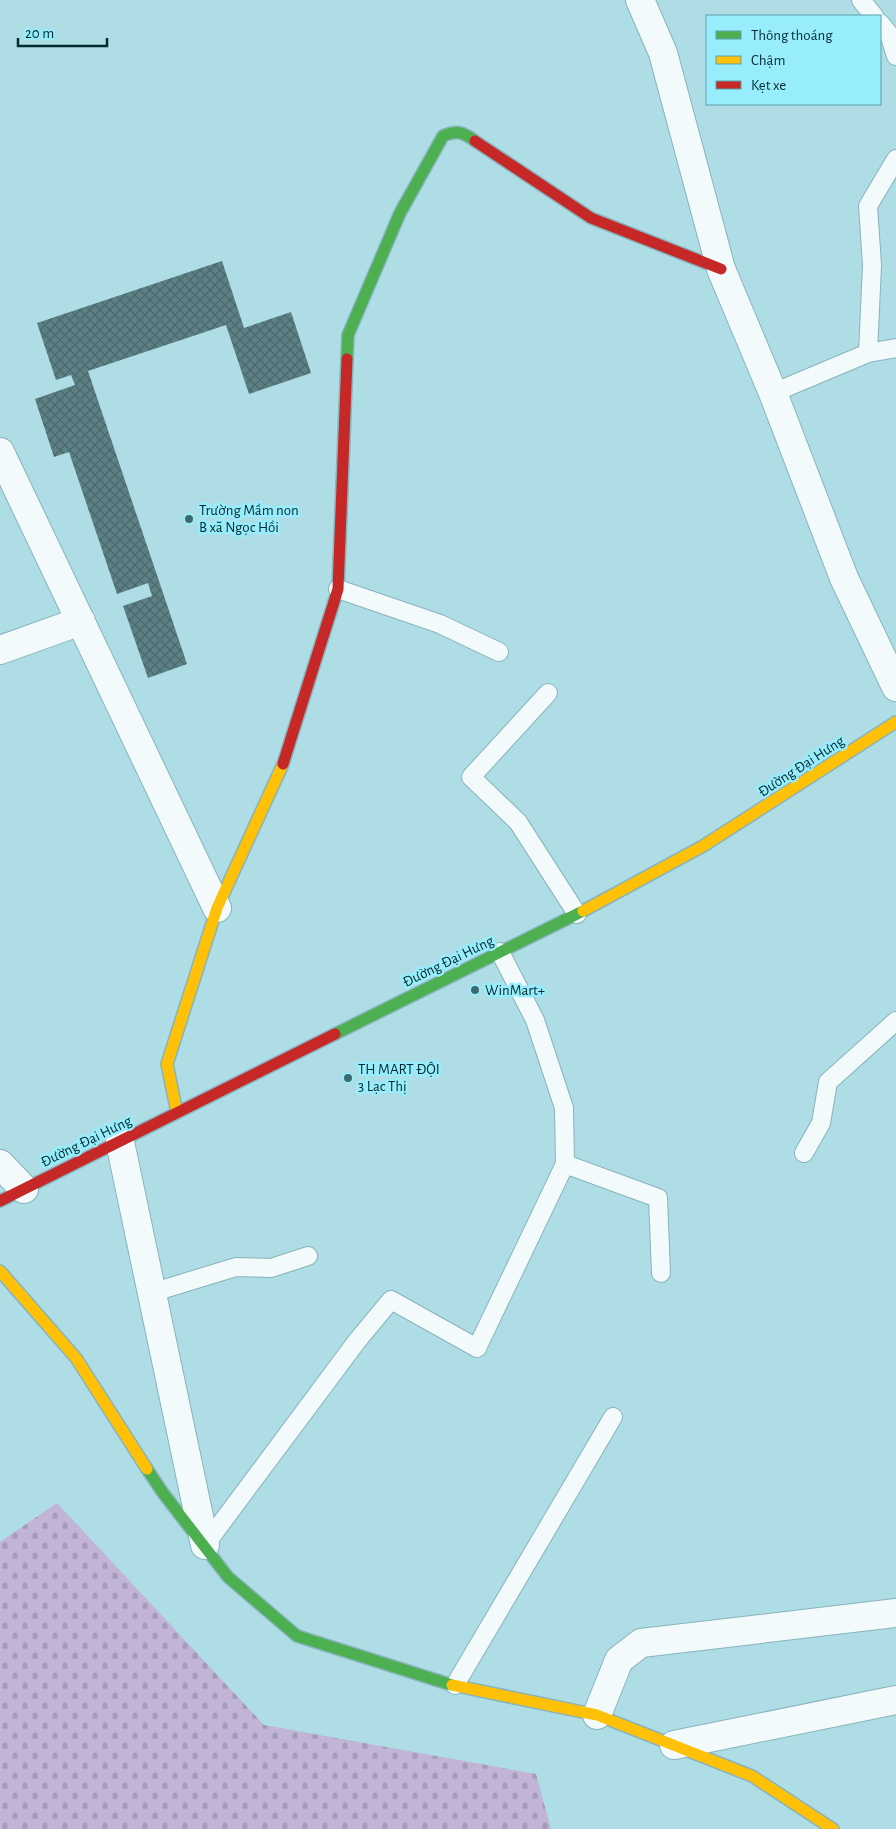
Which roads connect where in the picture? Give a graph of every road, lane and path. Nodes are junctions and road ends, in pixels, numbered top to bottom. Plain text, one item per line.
1 (640, 0) edge
2 (861, 0) edge
3 (873, 15) edge
4 (881, 24) edge
5 (896, 56) edge
6 (896, 159) edge
7 (721, 269) junction
8 (896, 348) edge
9 (868, 353) junction
10 (773, 393) junction
11 (0, 452) edge
12 (338, 589) junction
13 (81, 621) junction
14 (0, 650) edge
15 (499, 652) dead end
16 (896, 687) edge
17 (548, 692) dead end
18 (896, 722) edge
19 (217, 908) junction
20 (577, 914) junction
21 (500, 952) junction
22 (896, 1021) edge
23 (177, 1113) junction
24 (120, 1142) junction
25 (804, 1153) dead end
26 (0, 1164) edge
27 (565, 1164) junction
28 (24, 1189) junction
29 (0, 1201) edge
30 (308, 1256) dead end
31 (0, 1271) edge
32 (661, 1273) dead end
33 (152, 1293) junction
34 (613, 1417) dead end
35 (206, 1544) junction
36 (896, 1613) edge
37 (455, 1686) junction
38 (896, 1700) edge
39 (597, 1715) junction
40 (674, 1745) junction
41 (833, 1829) edge

1 - 7 street
2 - 3 lane
4 - 5 lane
6 - 9 lane
7 - 10 street
7 - 12 street
8 - 9 lane
9 - 10 lane
10 - 16 street
11 - 13 street
12 - 15 lane
12 - 19 street
13 - 14 street
13 - 19 street
17 - 20 lane
18 - 20 street, Đường Đại Hưng
19 - 23 street
20 - 21 street, Đường Đại Hưng
21 - 23 street, Đường Đại Hưng
21 - 27 lane
22 - 25 lane
23 - 24 street, Đường Đại Hưng
24 - 28 street, Đường Đại Hưng
24 - 33 street
26 - 28 street
27 - 32 lane
27 - 35 lane
28 - 29 street, Đường Đại Hưng
30 - 33 lane
31 - 35 street
33 - 35 street
34 - 37 lane
35 - 37 street
36 - 39 street
37 - 39 street
38 - 40 street
39 - 40 street
40 - 41 street

